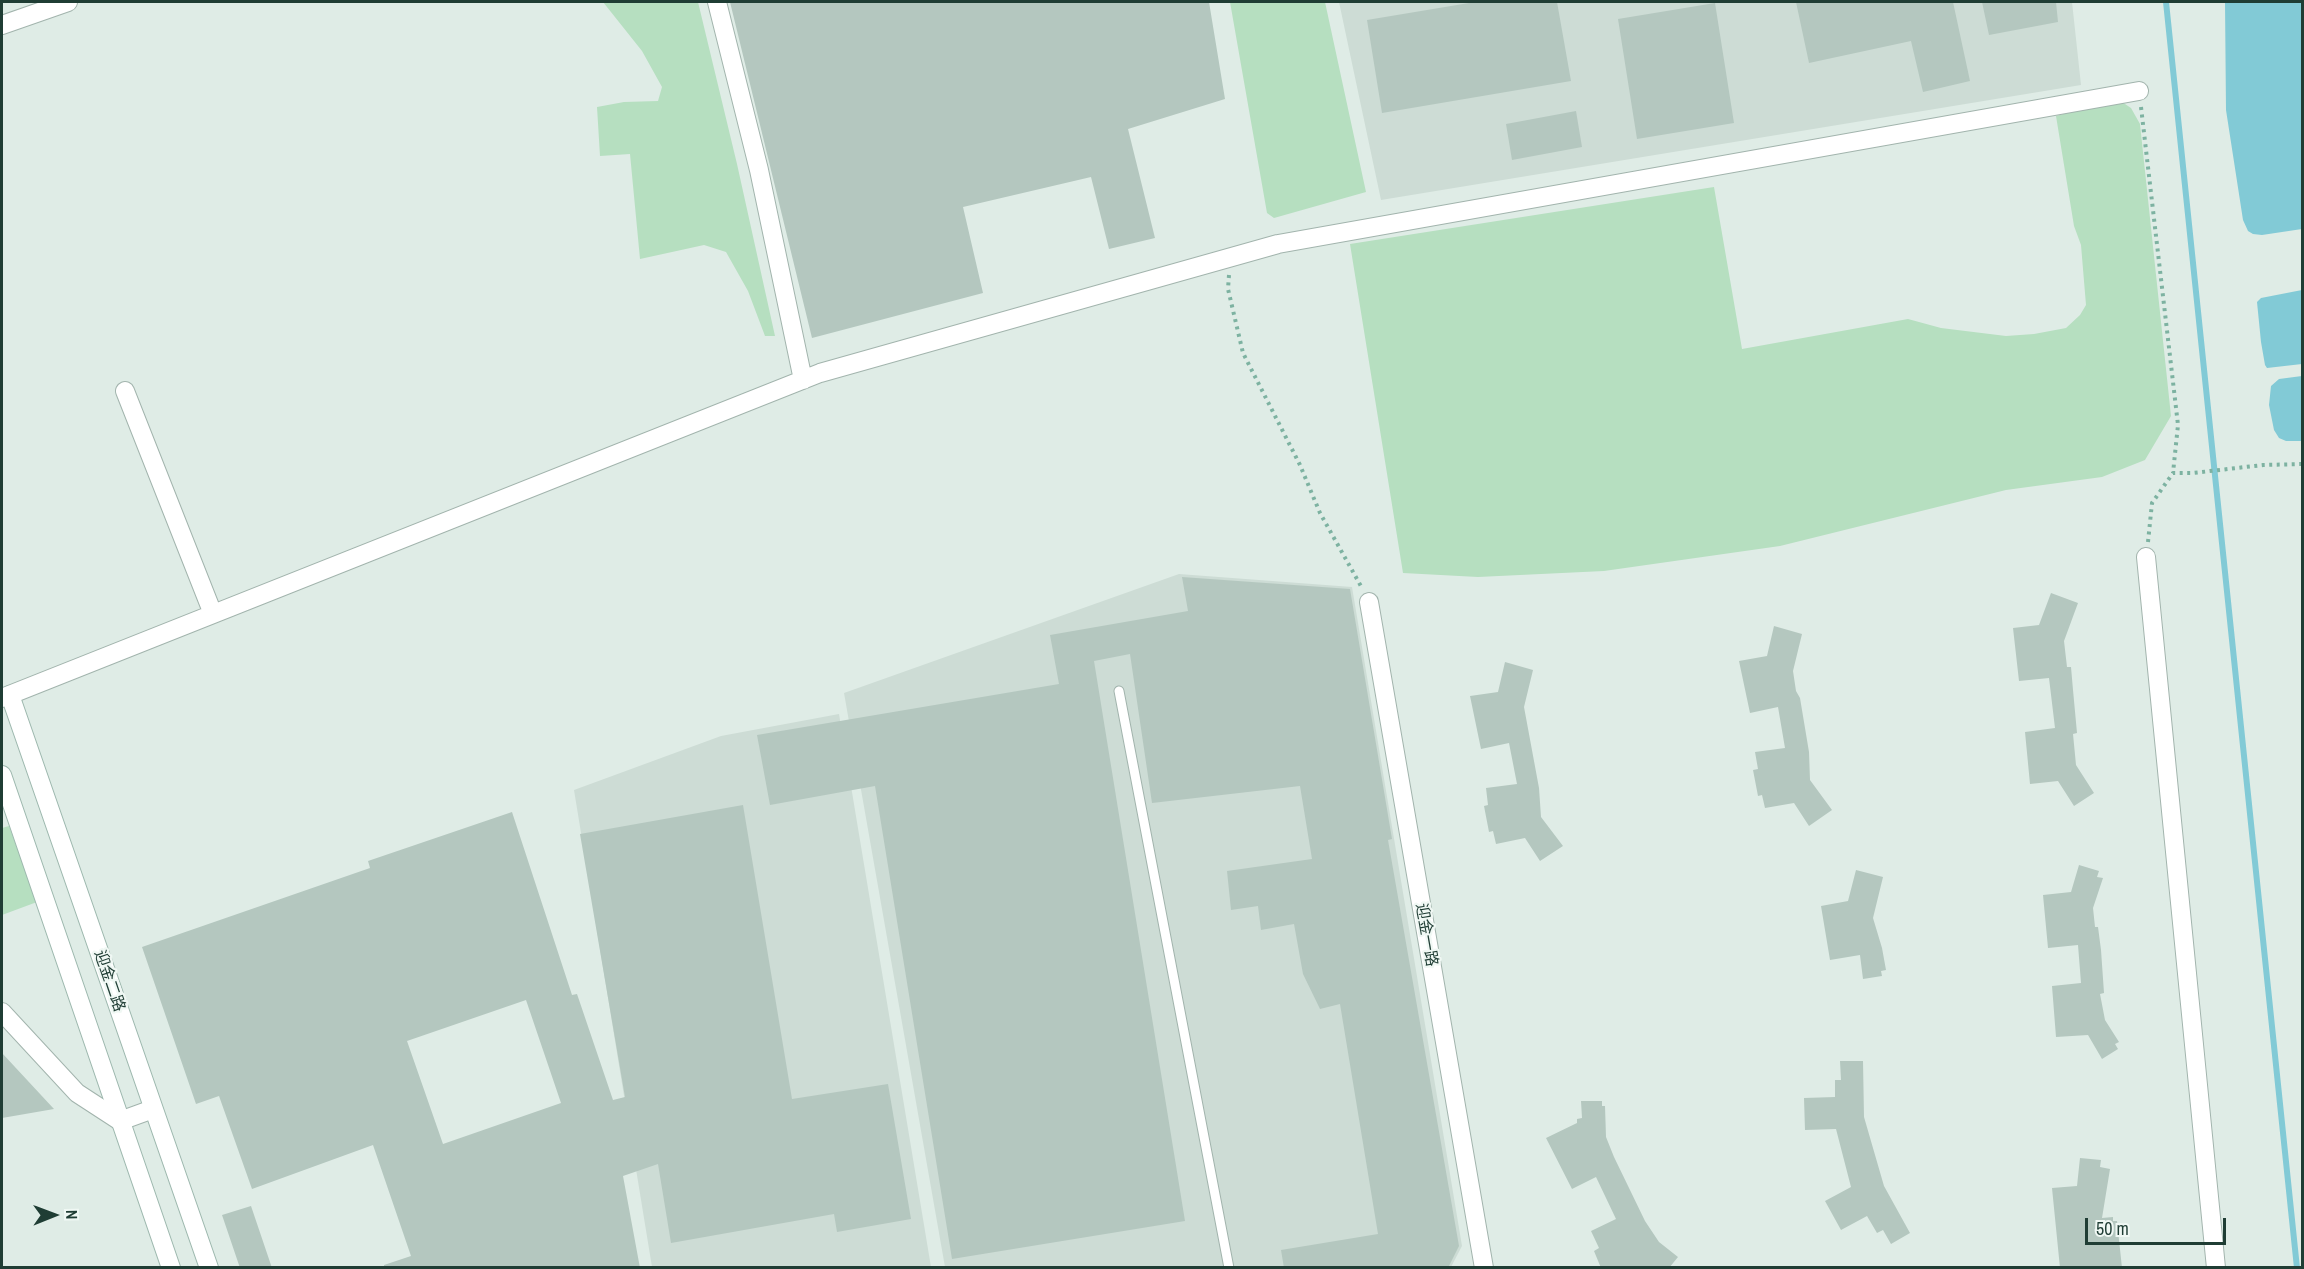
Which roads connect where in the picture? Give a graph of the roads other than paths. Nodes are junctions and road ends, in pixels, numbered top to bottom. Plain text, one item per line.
1 (68, 2) edge
2 (717, 2) edge
3 (16, 10) edge
4 (2, 25) edge
5 (2139, 91) road end
6 (803, 380) junction
7 (125, 390) dead end
8 (2146, 556) road end
9 (1370, 602) road end
10 (213, 614) junction
11 (1119, 691) dead end
12 (6, 696) edge
13 (2, 775) edge
14 (2, 1012) edge
15 (153, 1109) junction
16 (120, 1121) junction
17 (171, 1268) edge
18 (208, 1268) edge
19 (1229, 1268) edge
20 (1484, 1268) edge
21 (2217, 1268) edge

1 - 3 street
2 - 6 street
3 - 4 street
5 - 6 street
6 - 10 street
7 - 10 street
8 - 21 street
9 - 20 street, 迎金一路
10 - 12 street
11 - 19 lane
12 - 15 street, 迎金二路
13 - 16 street
14 - 16 street
15 - 16 street
15 - 18 street, 迎金二路
16 - 17 street

